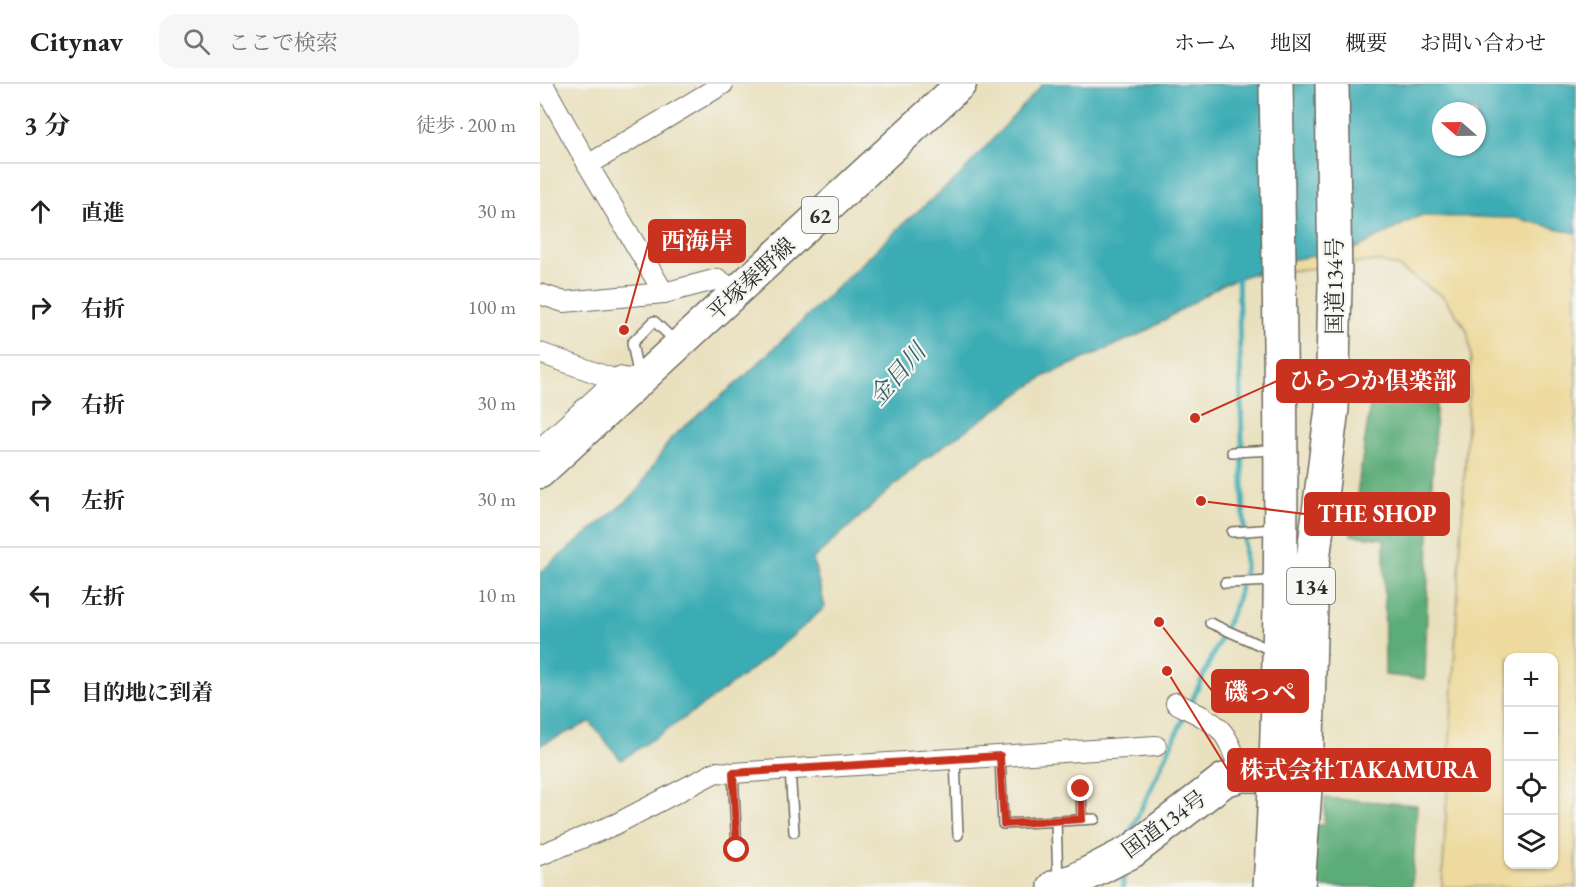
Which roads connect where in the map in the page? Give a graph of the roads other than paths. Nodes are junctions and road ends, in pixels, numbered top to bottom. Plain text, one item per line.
1 (541, 84) edge
2 (723, 84) edge
3 (961, 84) edge
4 (1276, 84) edge
5 (1332, 84) edge
6 (588, 165) junction
7 (664, 293) junction
8 (736, 293) junction
9 (540, 294) edge
10 (540, 353) edge
11 (628, 381) junction
12 (540, 449) edge
13 (1266, 450) junction
14 (1232, 452) dead end
15 (540, 473) edge
16 (1266, 530) junction
17 (1232, 532) dead end
18 (1265, 581) junction
19 (1227, 583) dead end
20 (1211, 624) dead end
21 (1278, 653) junction
22 (1176, 703) dead end
23 (1156, 746) dead end
24 (1000, 756) junction
25 (955, 759) junction
26 (790, 769) junction
27 (733, 773) junction
28 (1291, 774) junction
29 (1241, 775) junction
30 (1081, 789) dead end
31 (1082, 819) junction
32 (1095, 819) dead end
33 (1056, 821) junction
34 (794, 832) dead end
35 (958, 835) dead end
36 (737, 850) dead end
37 (540, 855) edge
38 (1056, 886) edge
39 (1270, 887) edge
40 (1298, 887) edge

1 - 6 street
2 - 6 street
3 - 8 main road, 平塚秦野線 / 62
4 - 13 highway, 国道134号 / 134
5 - 28 highway, 国道134号 / 134
6 - 7 street
7 - 8 street
7 - 9 street
8 - 11 main road, 平塚秦野線 / 62
10 - 11 street
11 - 12 street
11 - 15 main road, 平塚秦野線 / 62
13 - 14 lane
13 - 16 highway, 国道134号 / 134
16 - 17 lane
16 - 18 highway, 国道134号 / 134
18 - 19 lane
18 - 21 highway, 国道134号 / 134
20 - 21 lane
21 - 28 highway, 国道134号 / 134
22 - 29 street
23 - 24 street
24 - 25 street
24 - 33 lane
25 - 26 street
25 - 35 lane
26 - 27 street
26 - 34 lane
27 - 36 lane
27 - 37 street
28 - 29 highway, 国道134号
28 - 39 highway, 国道134号 / 134
28 - 40 highway, 国道134号 / 134
29 - 38 highway, 国道134号
30 - 31 lane
31 - 32 lane
31 - 33 lane
33 - 38 lane

